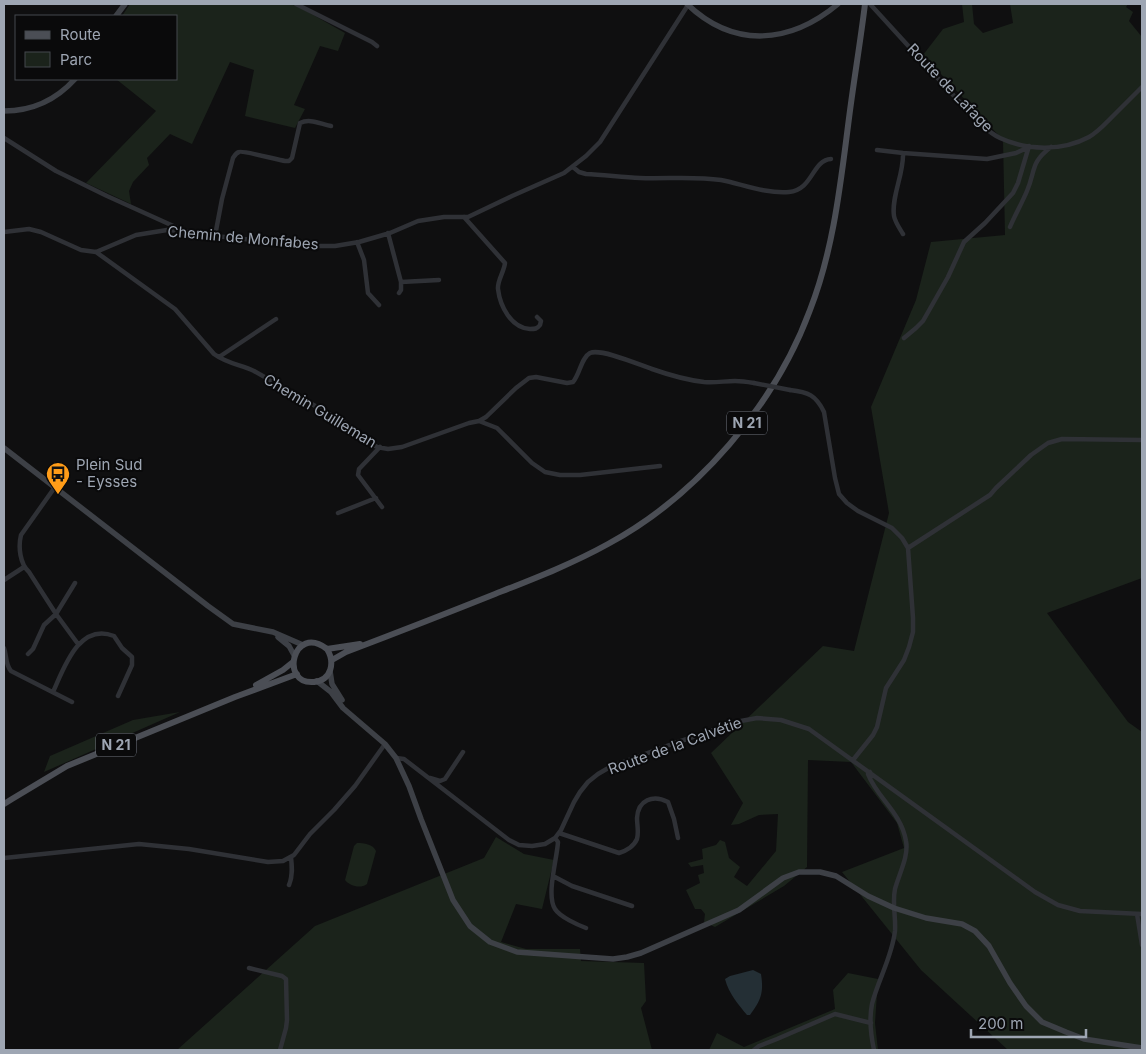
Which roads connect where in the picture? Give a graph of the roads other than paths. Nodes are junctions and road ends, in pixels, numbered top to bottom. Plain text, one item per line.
1 (125, 4) edge
2 (296, 4) edge
3 (688, 4) edge
4 (838, 4) edge
5 (865, 4) edge
6 (117, 15) edge
7 (377, 46) dead end
8 (74, 80) edge
9 (1142, 87) edge
10 (4, 111) edge
11 (331, 126) dead end
12 (4, 138) edge
13 (1029, 146) junction
14 (1051, 147) junction
15 (878, 150) dead end
16 (903, 154) junction
17 (831, 159) dead end
18 (573, 167) junction
19 (464, 217) junction
20 (1010, 227) dead end
21 (183, 231) junction
22 (4, 232) edge
23 (388, 233) junction
24 (904, 234) dead end
25 (215, 236) junction
26 (356, 242) junction
27 (96, 252) junction
28 (439, 280) dead end
29 (401, 282) junction
30 (399, 293) dead end
31 (379, 305) dead end
32 (537, 317) dead end
33 (276, 319) dead end
34 (904, 338) dead end
35 (219, 357) junction
36 (479, 421) junction
37 (1142, 440) edge
38 (380, 447) junction
39 (4, 448) edge
40 (660, 466) dead end
41 (55, 488) junction
42 (376, 498) junction
43 (382, 507) dead end
44 (338, 513) dead end
45 (908, 548) junction
46 (24, 567) junction
47 (4, 579) edge
48 (75, 583) dead end
49 (62, 603) junction
50 (50, 604) junction
51 (56, 614) junction
52 (273, 632) junction
53 (374, 641) junction
54 (78, 644) junction
55 (303, 645) junction
56 (4, 648) edge
57 (327, 649) junction
58 (28, 654) dead end
59 (294, 655) junction
60 (332, 660) junction
61 (293, 662) junction
62 (330, 671) junction
63 (297, 674) junction
64 (317, 681) junction
65 (53, 692) junction
66 (118, 696) dead end
67 (235, 697) junction
68 (72, 702) dead end
69 (354, 718) junction
70 (385, 744) junction
71 (463, 752) dead end
72 (396, 758) junction
73 (853, 760) junction
74 (870, 772) junction
75 (429, 778) junction
76 (4, 804) edge
77 (559, 833) junction
78 (555, 838) junction
79 (678, 838) dead end
80 (291, 857) junction
81 (4, 858) edge
82 (553, 876) junction
83 (289, 885) dead end
84 (632, 906) dead end
85 (894, 908) junction
86 (1140, 914) edge
87 (586, 928) dead end
88 (1142, 945) edge
89 (249, 968) dead end
90 (871, 1024) junction
91 (1142, 1048) edge
92 (280, 1050) edge
93 (754, 1050) edge
94 (874, 1050) edge

1 - 6 main road
2 - 7 street
3 - 4 main road
3 - 18 street, Chemin de Monfabes
5 - 13 street, Route de Lafage
5 - 53 main road, N 21
8 - 10 main road
9 - 14 street, Route de Lafage
11 - 25 street
12 - 21 street
13 - 14 street, Route de Lafage
13 - 16 street
13 - 34 street
14 - 20 street
15 - 16 street
16 - 24 street
17 - 18 street
18 - 19 street, Chemin de Monfabes
19 - 23 street, Chemin de Monfabes
19 - 32 street
21 - 25 street, Chemin de Monfabes
21 - 27 street, Chemin de Monfabes
22 - 27 street
23 - 26 street, Chemin de Monfabes
23 - 29 street
25 - 26 street, Chemin de Monfabes
26 - 31 street
27 - 35 street, Chemin Guilleman
28 - 29 street
29 - 30 street
33 - 35 street
35 - 38 street, Chemin Guilleman
36 - 38 street, Chemin Guilleman
36 - 40 street
36 - 45 street, Chemin Guilleman, bridge
37 - 45 street
38 - 42 street
39 - 41 main road
41 - 46 street
41 - 52 main road
42 - 43 street
42 - 44 street
45 - 73 street
46 - 47 street
46 - 50 street
48 - 49 street
49 - 50 street
49 - 51 street
50 - 51 street
51 - 54 street
51 - 58 street
52 - 55 main road
52 - 59 main road
53 - 57 main road, N 21
53 - 60 main road, N 21
54 - 65 street
54 - 66 street
55 - 57 main road
55 - 59 main road
56 - 65 street
57 - 60 main road
59 - 61 main road
60 - 62 main road
61 - 63 main road
61 - 67 main road, N 21
62 - 64 main road
62 - 69 main road
63 - 64 main road
63 - 67 main road, N 21
64 - 69 main road
65 - 68 street
67 - 76 main road, N 21
69 - 70 main road
70 - 72 main road
70 - 80 street
71 - 75 street
72 - 75 street
72 - 85 main road
73 - 74 street, Route de la Calvétie
73 - 77 street, Route de la Calvétie
74 - 85 street
74 - 86 street, Route de la Calvétie
75 - 78 street
77 - 78 street, Route de la Calvétie
77 - 79 street
78 - 82 street
80 - 81 street
80 - 83 street
82 - 84 street
82 - 87 street
85 - 90 street
85 - 91 main road
86 - 88 street
89 - 92 street
90 - 93 street
90 - 94 street

